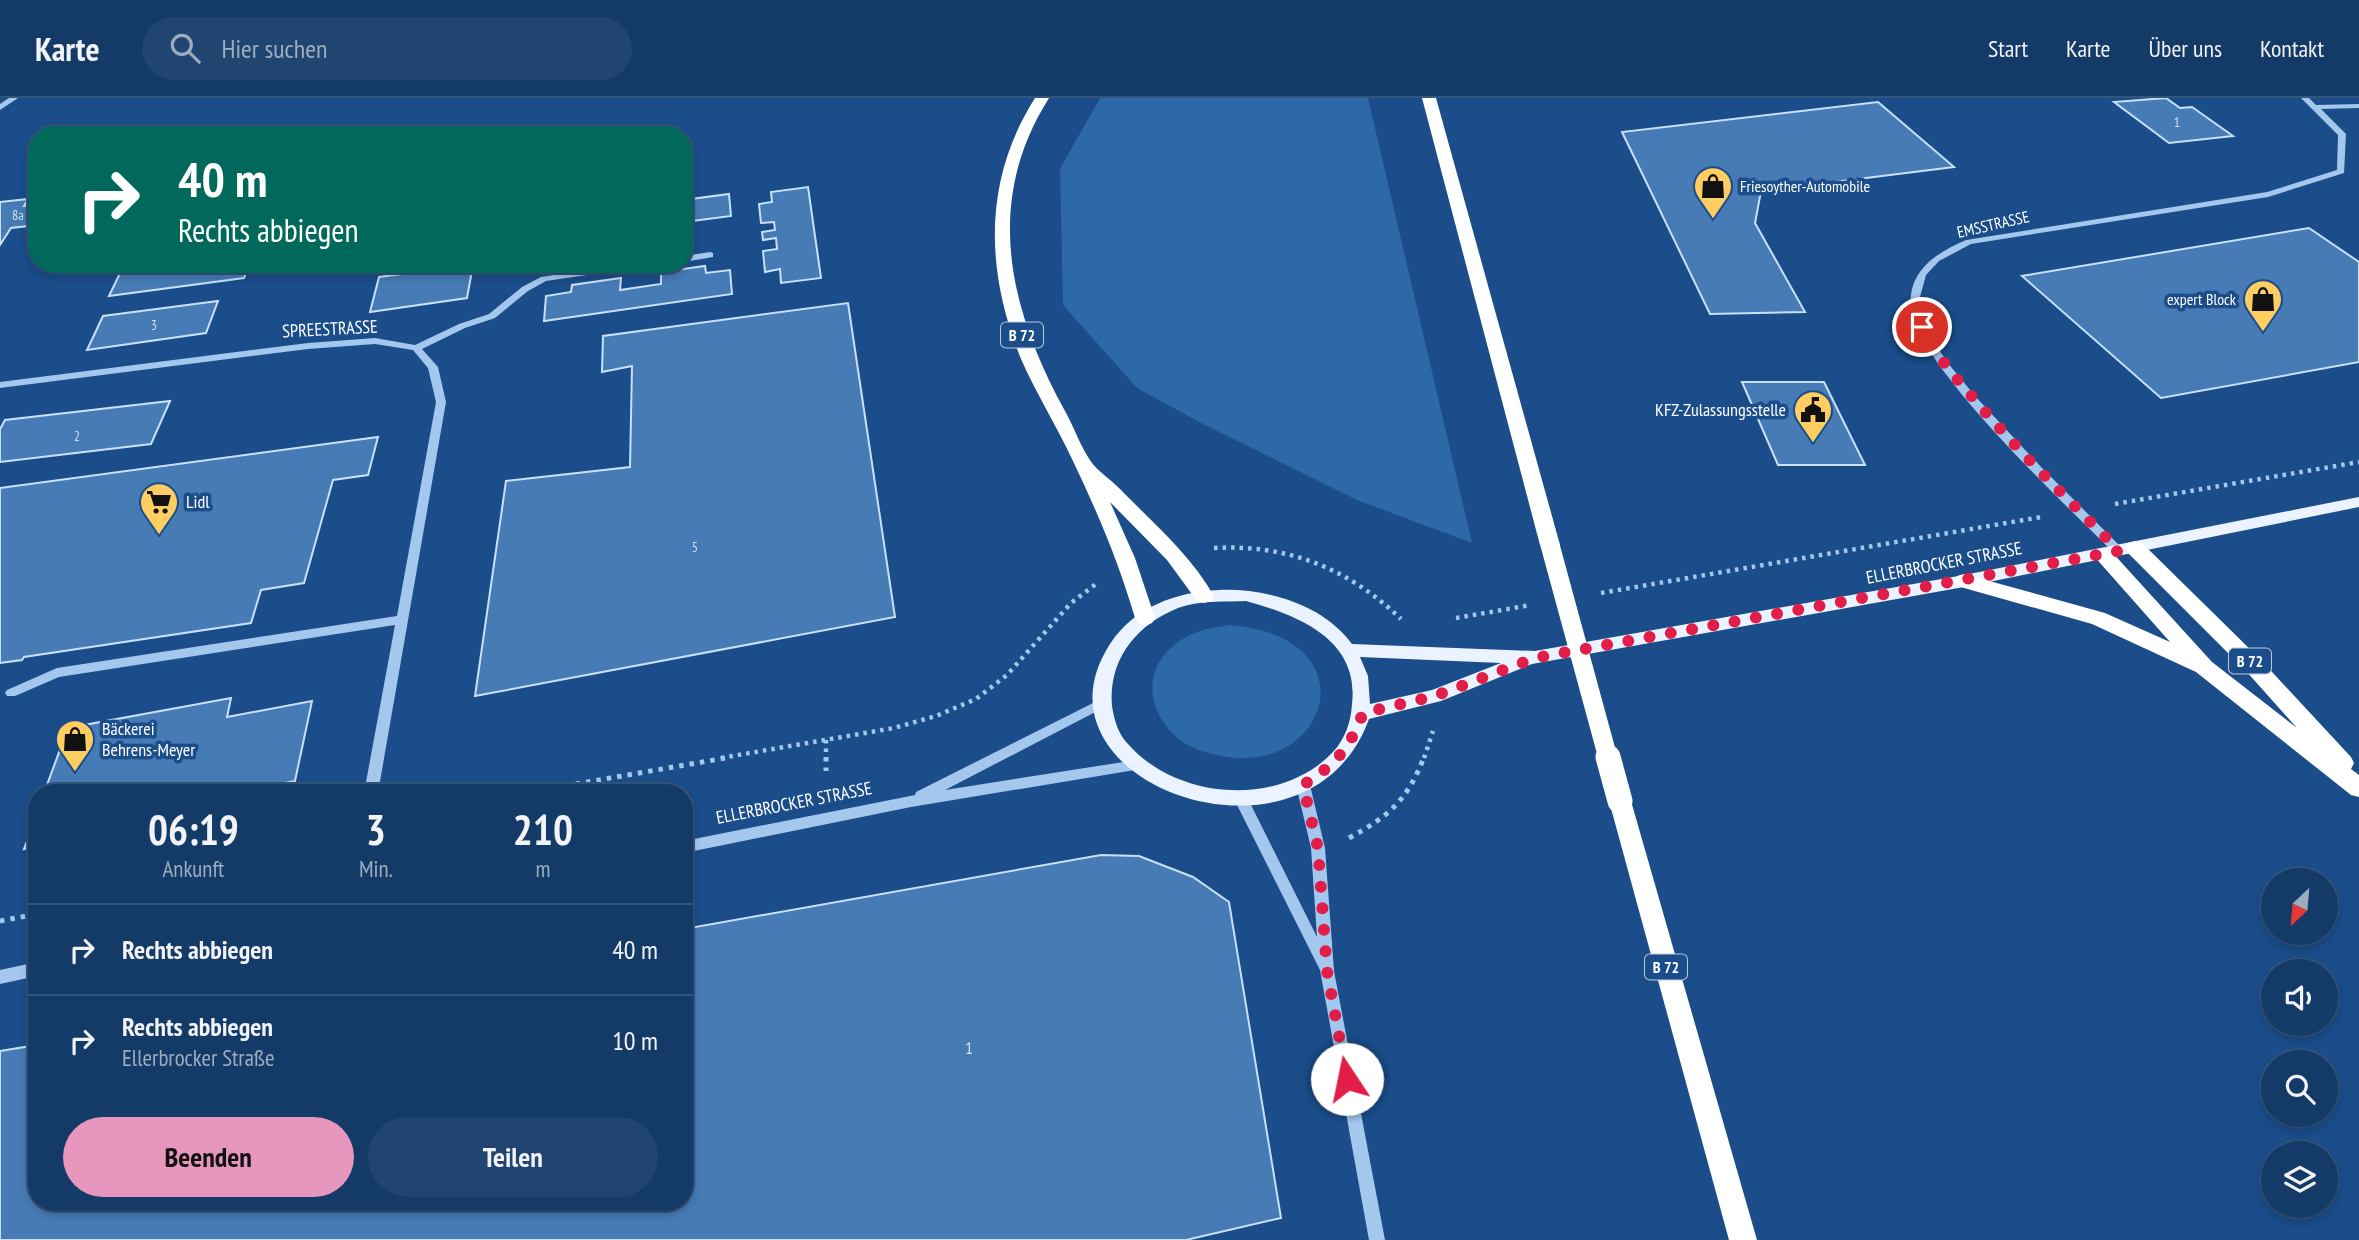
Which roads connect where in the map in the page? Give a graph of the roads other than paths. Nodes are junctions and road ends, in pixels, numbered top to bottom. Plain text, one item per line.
1 (14, 98) edge
2 (1042, 98) edge
3 (2305, 98) edge
4 (1426, 101) edge
5 (2359, 106) edge
6 (2317, 107) junction
7 (0, 108) edge
8 (710, 255) dead end
9 (693, 257) edge
10 (583, 273) edge
11 (416, 348) junction
12 (0, 385) edge
13 (1083, 463) junction
14 (2359, 502) edge
15 (2119, 551) junction
16 (1964, 581) junction
17 (1204, 596) junction
18 (1145, 618) junction
19 (401, 620) junction
20 (1348, 650) junction
21 (1535, 658) junction
22 (2205, 668) junction
23 (11, 692) dead end
24 (1101, 704) junction
25 (1363, 713) junction
26 (1136, 765) junction
27 (2359, 780) edge
28 (372, 784) edge
29 (1303, 785) junction
30 (2359, 788) edge
31 (1241, 799) junction
32 (911, 801) junction
33 (693, 845) edge
34 (28, 971) edge
35 (1327, 971) junction
36 (0, 976) edge
37 (1377, 1240) edge
38 (1743, 1240) edge

1 - 7 street
2 - 13 highway, B 72
3 - 6 street, EMSSTRASSE
4 - 38 highway, B 72, bridge
5 - 6 street
6 - 15 street, EMSSTRASSE
8 - 9 street
10 - 11 street
11 - 12 street, SPREESTRASSE
11 - 19 street
13 - 17 highway, B 72
13 - 18 highway, B 72
14 - 15 main road, ELLERBROCKER STRASSE
15 - 16 main road, ELLERBROCKER STRASSE
15 - 22 highway, B 72
15 - 27 highway, B 72
16 - 21 main road, ELLERBROCKER STRASSE
16 - 22 highway, B 72
17 - 18 main road
17 - 20 main road
18 - 24 main road
19 - 23 street
19 - 28 street
20 - 21 main road, ELLERBROCKER STRASSE
20 - 25 main road
21 - 25 main road, ELLERBROCKER STRASSE
22 - 30 highway, B 72
24 - 26 main road
24 - 32 street, ELLERBROCKER STRASSE
25 - 29 main road
26 - 31 main road
26 - 32 street, ELLERBROCKER STRASSE
29 - 31 main road
29 - 35 street
31 - 35 street
32 - 33 street, ELLERBROCKER STRASSE
34 - 36 street
35 - 37 street

